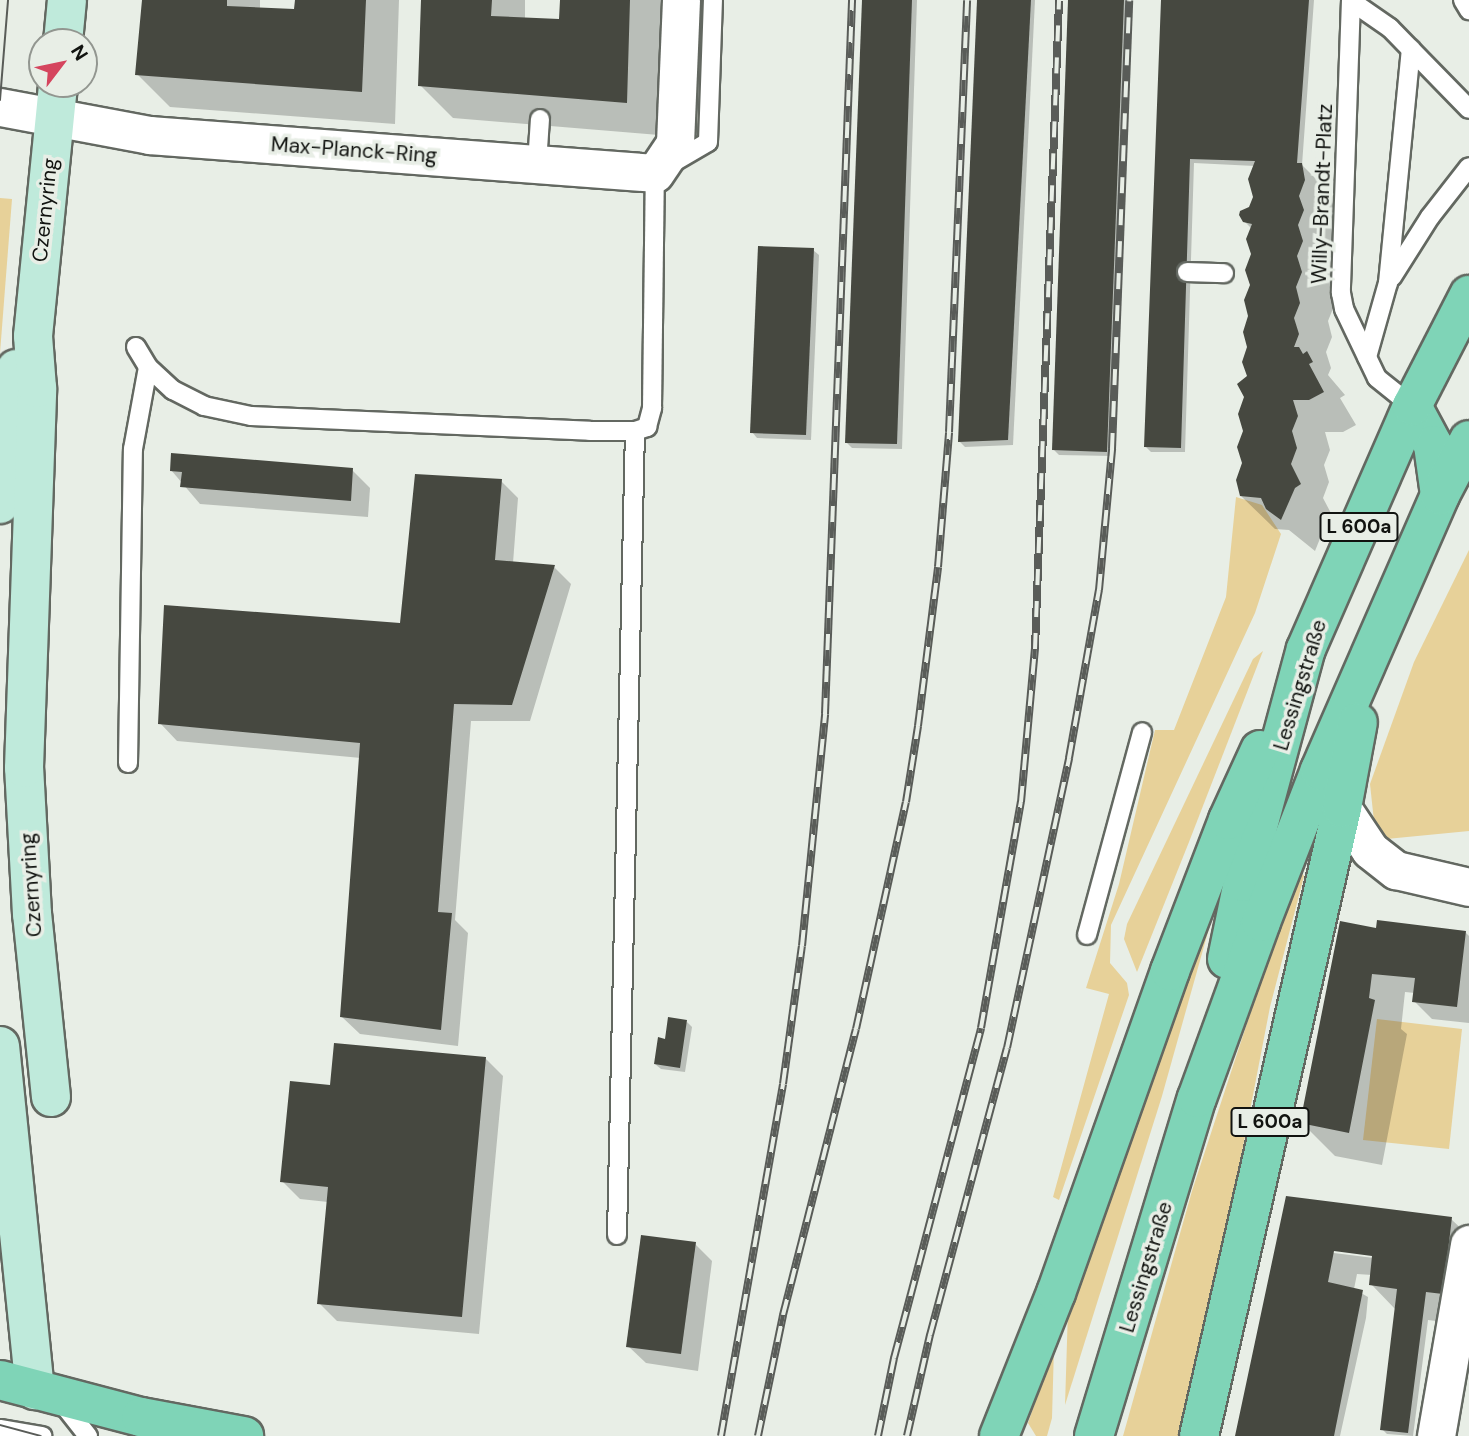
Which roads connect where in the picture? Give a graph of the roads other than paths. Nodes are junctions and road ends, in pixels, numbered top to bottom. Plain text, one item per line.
1 (67, 0) edge
2 (660, 0) edge
3 (681, 0) edge
4 (713, 0) edge
5 (1462, 0) edge
6 (1351, 1) edge
7 (1469, 10) edge
8 (64, 28) edge
9 (1411, 49) junction
10 (57, 100) edge
11 (0, 107) edge
12 (1469, 109) edge
13 (540, 119) dead end
14 (537, 164) junction
15 (1469, 167) edge
16 (655, 173) junction
17 (1187, 272) dead end
18 (1224, 273) dead end
19 (1388, 283) junction
20 (1469, 295) edge
21 (33, 336) junction
22 (136, 347) dead end
23 (1367, 357) junction
24 (148, 367) junction
25 (1412, 406) junction
26 (635, 431) junction
27 (1454, 467) edge
28 (0, 504) edge
29 (1374, 644) junction
30 (1307, 649) junction
31 (26, 673) junction
32 (1142, 732) dead end
33 (0, 755) edge
34 (128, 763) dead end
35 (1342, 808) junction
36 (1469, 887) edge
37 (1087, 935) dead end
38 (0, 1046) edge
39 (51, 1097) dead end
40 (1197, 1098) junction
41 (617, 1235) dead end
42 (1469, 1244) edge
43 (23, 1390) edge
44 (0, 1429) edge
45 (42, 1436) edge
46 (88, 1436) edge
47 (244, 1436) edge
48 (999, 1436) edge
49 (1094, 1436) edge
50 (1199, 1436) edge
51 (1436, 1436) edge

1 - 8 main road
2 - 16 street
3 - 16 street
4 - 16 lane
5 - 7 lane
6 - 9 lane
6 - 23 lane, Willy-Brandt-Platz
9 - 12 lane
9 - 19 lane
10 - 11 street, Max-Planck-Ring
10 - 14 street, Max-Planck-Ring
10 - 21 main road, Czernyring
13 - 14 lane
14 - 16 street, Max-Planck-Ring
15 - 19 lane
16 - 26 lane
17 - 18 lane
19 - 23 lane
20 - 25 main road, Lessingstraße / L 600a
21 - 28 main road, Czernyring
21 - 31 main road, Czernyring
22 - 24 lane
23 - 25 lane, Willy-Brandt-Platz
24 - 26 lane
24 - 34 lane
25 - 27 main road
25 - 30 main road, Lessingstraße / L 600a
26 - 41 lane
27 - 29 main road, Lessingstraße / L 600a
29 - 35 main road, L 600a
29 - 40 main road, Lessingstraße
30 - 40 main road, Lessingstraße
30 - 48 main road, L 600a
31 - 33 main road, Czernyring
31 - 39 main road, Czernyring
32 - 37 lane
35 - 36 street
35 - 50 main road, L 600a
38 - 43 main road
40 - 49 main road, Lessingstraße
42 - 51 street
43 - 46 lane
43 - 47 main road
44 - 45 lane

